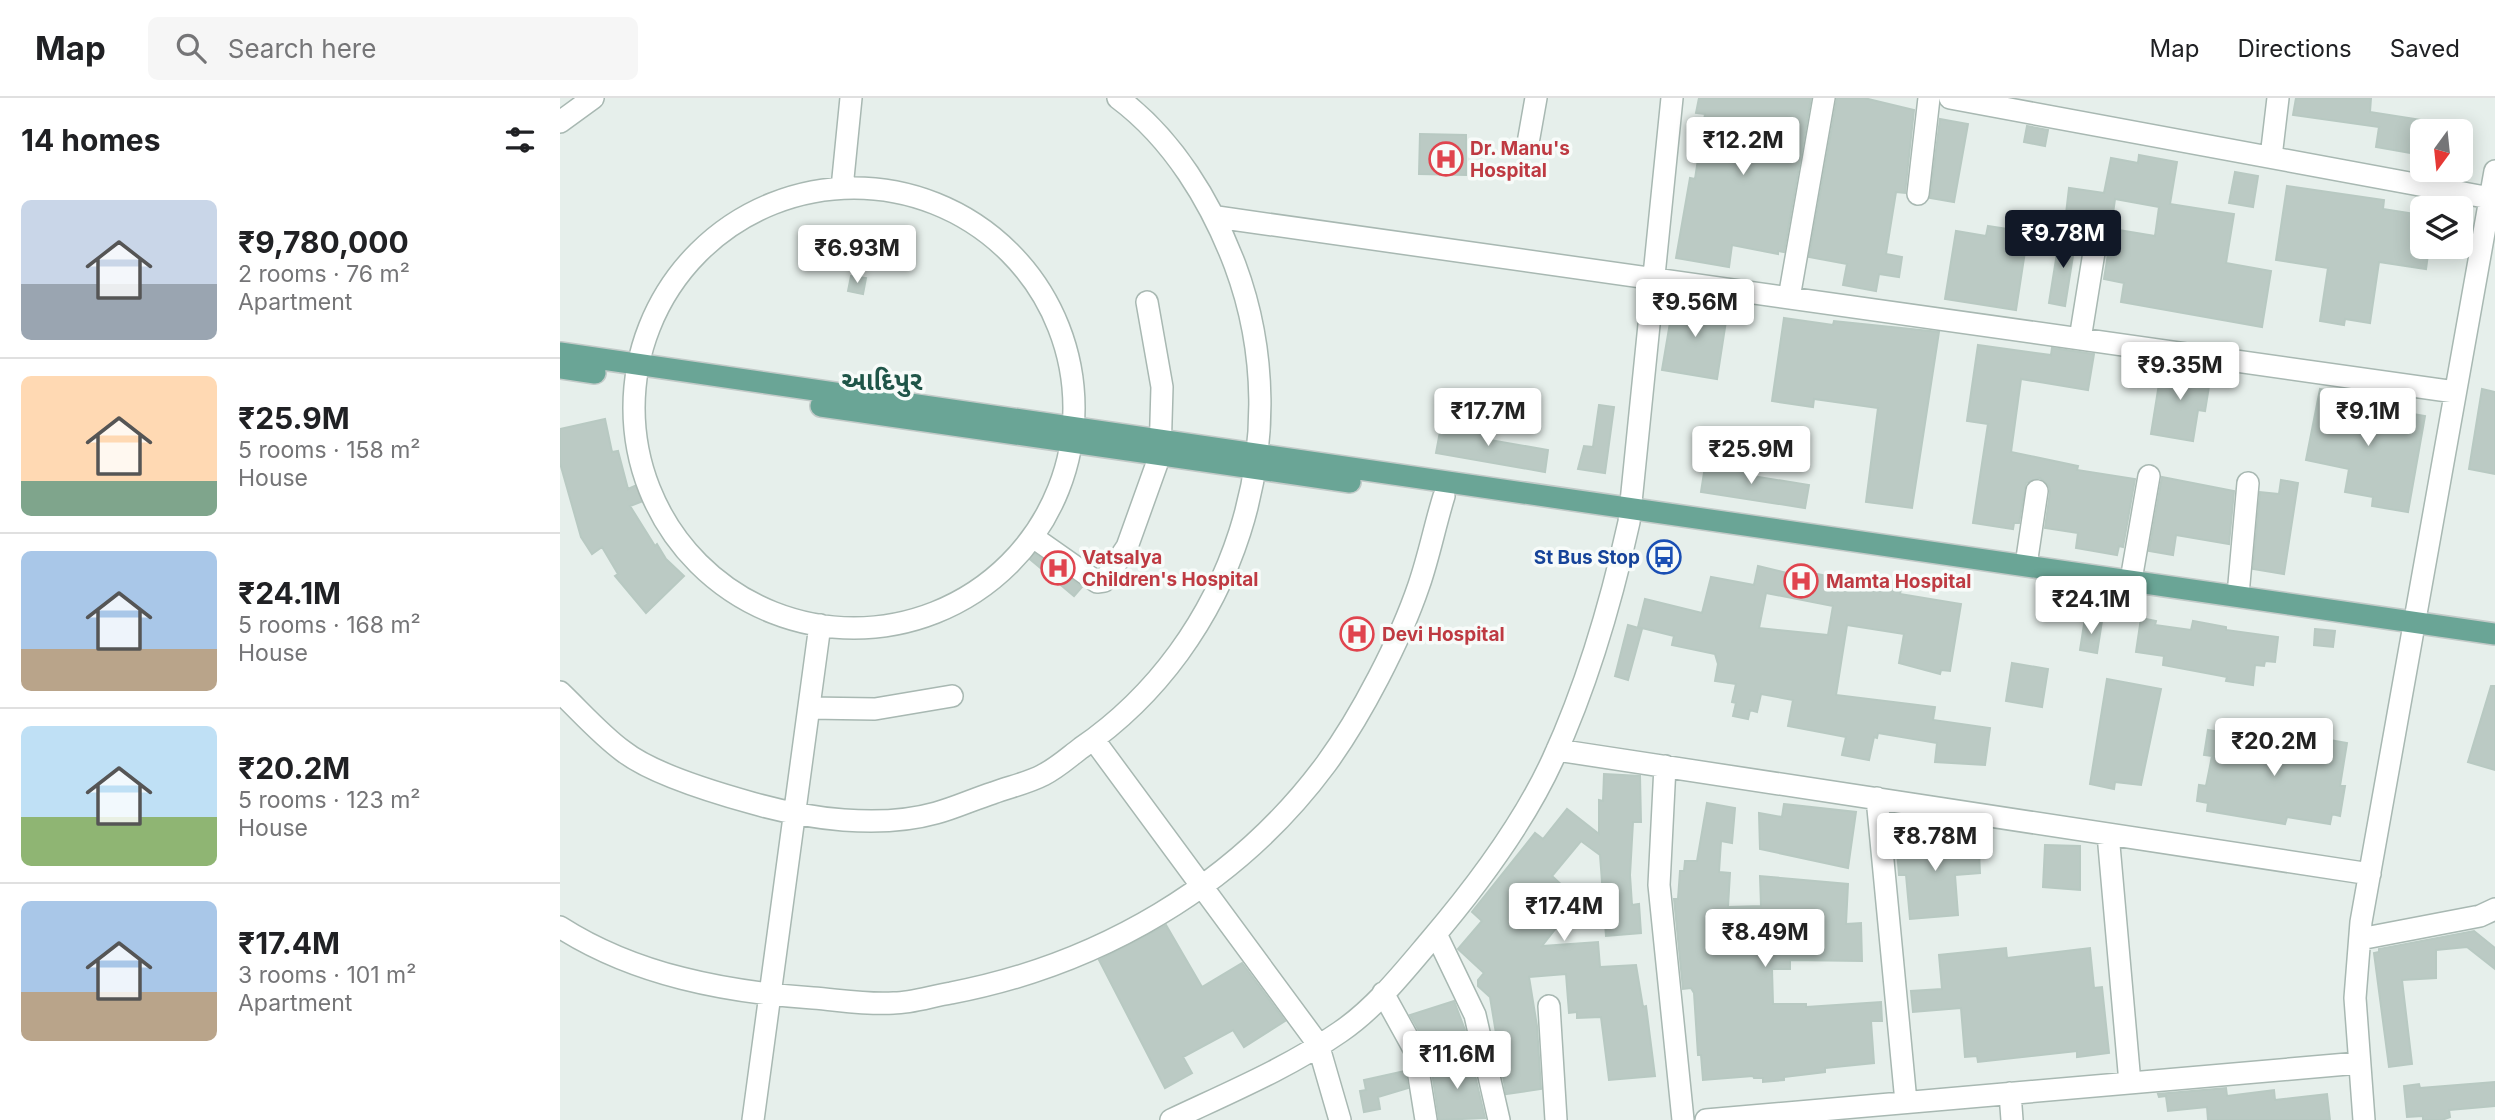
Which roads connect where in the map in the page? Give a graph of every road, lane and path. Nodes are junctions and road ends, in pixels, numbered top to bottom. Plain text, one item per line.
1 (593, 98) edge
2 (851, 98) edge
3 (1118, 98) edge
4 (1536, 98) edge
5 (1672, 98) edge
6 (1824, 98) edge
7 (1929, 98) edge
8 (1950, 98) edge
9 (2278, 98) edge
10 (2067, 109) edge
11 (560, 122) edge
12 (1528, 142) dead end
13 (2272, 157) junction
14 (2495, 171) edge
15 (842, 188) junction
16 (1917, 194) dead end
17 (2493, 198) edge
18 (1217, 217) junction
19 (2096, 240) dead end
20 (1654, 279) junction
21 (1788, 298) junction
22 (1146, 302) dead end
23 (2080, 339) junction
24 (560, 353) edge
25 (560, 368) edge
26 (635, 372) junction
27 (2455, 391) junction
28 (1074, 435) junction
29 (1161, 448) junction
30 (1256, 461) junction
31 (2148, 476) dead end
32 (2248, 483) dead end
33 (2037, 491) dead end
34 (1444, 496) junction
35 (1629, 515) junction
36 (1033, 537) junction
37 (2026, 565) junction
38 (2131, 580) junction
39 (2238, 595) junction
40 (820, 625) junction
41 (2412, 627) junction
42 (2495, 634) edge
43 (2495, 649) edge
44 (560, 692) edge
45 (952, 696) dead end
46 (809, 708) junction
47 (1094, 740) junction
48 (1557, 750) junction
49 (1665, 766) junction
50 (1877, 798) junction
51 (794, 815) junction
52 (2108, 834) junction
53 (2370, 874) junction
54 (1202, 886) junction
55 (2490, 918) edge
56 (560, 927) edge
57 (1436, 934) junction
58 (2360, 939) junction
59 (1383, 993) junction
60 (770, 995) junction
61 (1549, 1006) dead end
62 (1318, 1044) junction
63 (2360, 1063) junction
64 (2130, 1083) junction
65 (2010, 1093) junction
66 (1906, 1102) junction
67 (753, 1120) edge
68 (1171, 1120) edge
69 (1340, 1120) edge
70 (1426, 1120) edge
71 (1499, 1120) edge
72 (1556, 1120) edge
73 (1683, 1120) edge
74 (1706, 1120) edge
75 (2012, 1120) edge
76 (2364, 1120) edge

1 - 11 street
2 - 15 street
3 - 18 street
4 - 12 street
5 - 20 street
6 - 21 street
7 - 16 street
8 - 10 street
9 - 13 street
10 - 13 street
13 - 17 street
14 - 17 street
15 - 26 street
15 - 28 street
17 - 27 street
18 - 20 street
18 - 30 street
19 - 23 street
20 - 21 street
20 - 35 street
21 - 23 street
22 - 29 street
23 - 27 street
24 - 26 main road
25 - 26 main road
26 - 28 main road
26 - 40 street
27 - 41 street
28 - 29 main road
28 - 36 street
29 - 30 main road
29 - 36 street
30 - 34 main road
30 - 35 main road
30 - 47 street
31 - 38 street
32 - 39 street
33 - 37 street
34 - 35 main road
34 - 54 street
35 - 37 main road
35 - 41 main road
35 - 48 street
36 - 40 street
37 - 38 main road
38 - 39 main road
39 - 41 main road
40 - 46 street
41 - 42 main road
41 - 43 main road
41 - 53 street
44 - 51 street
45 - 46 street
46 - 51 street
47 - 51 street
47 - 54 street
48 - 49 street
48 - 57 street
49 - 50 street
49 - 73 street
50 - 52 street
50 - 66 street
51 - 60 street
52 - 53 street
52 - 64 street
53 - 58 street
54 - 60 street
54 - 62 street
55 - 58 street
56 - 60 street
57 - 59 street
57 - 71 street
58 - 63 street
59 - 62 street
59 - 70 street
60 - 67 street
61 - 72 street
62 - 68 street
62 - 69 street
63 - 64 street
63 - 76 street
64 - 65 street
65 - 66 street
65 - 75 street
66 - 74 street

